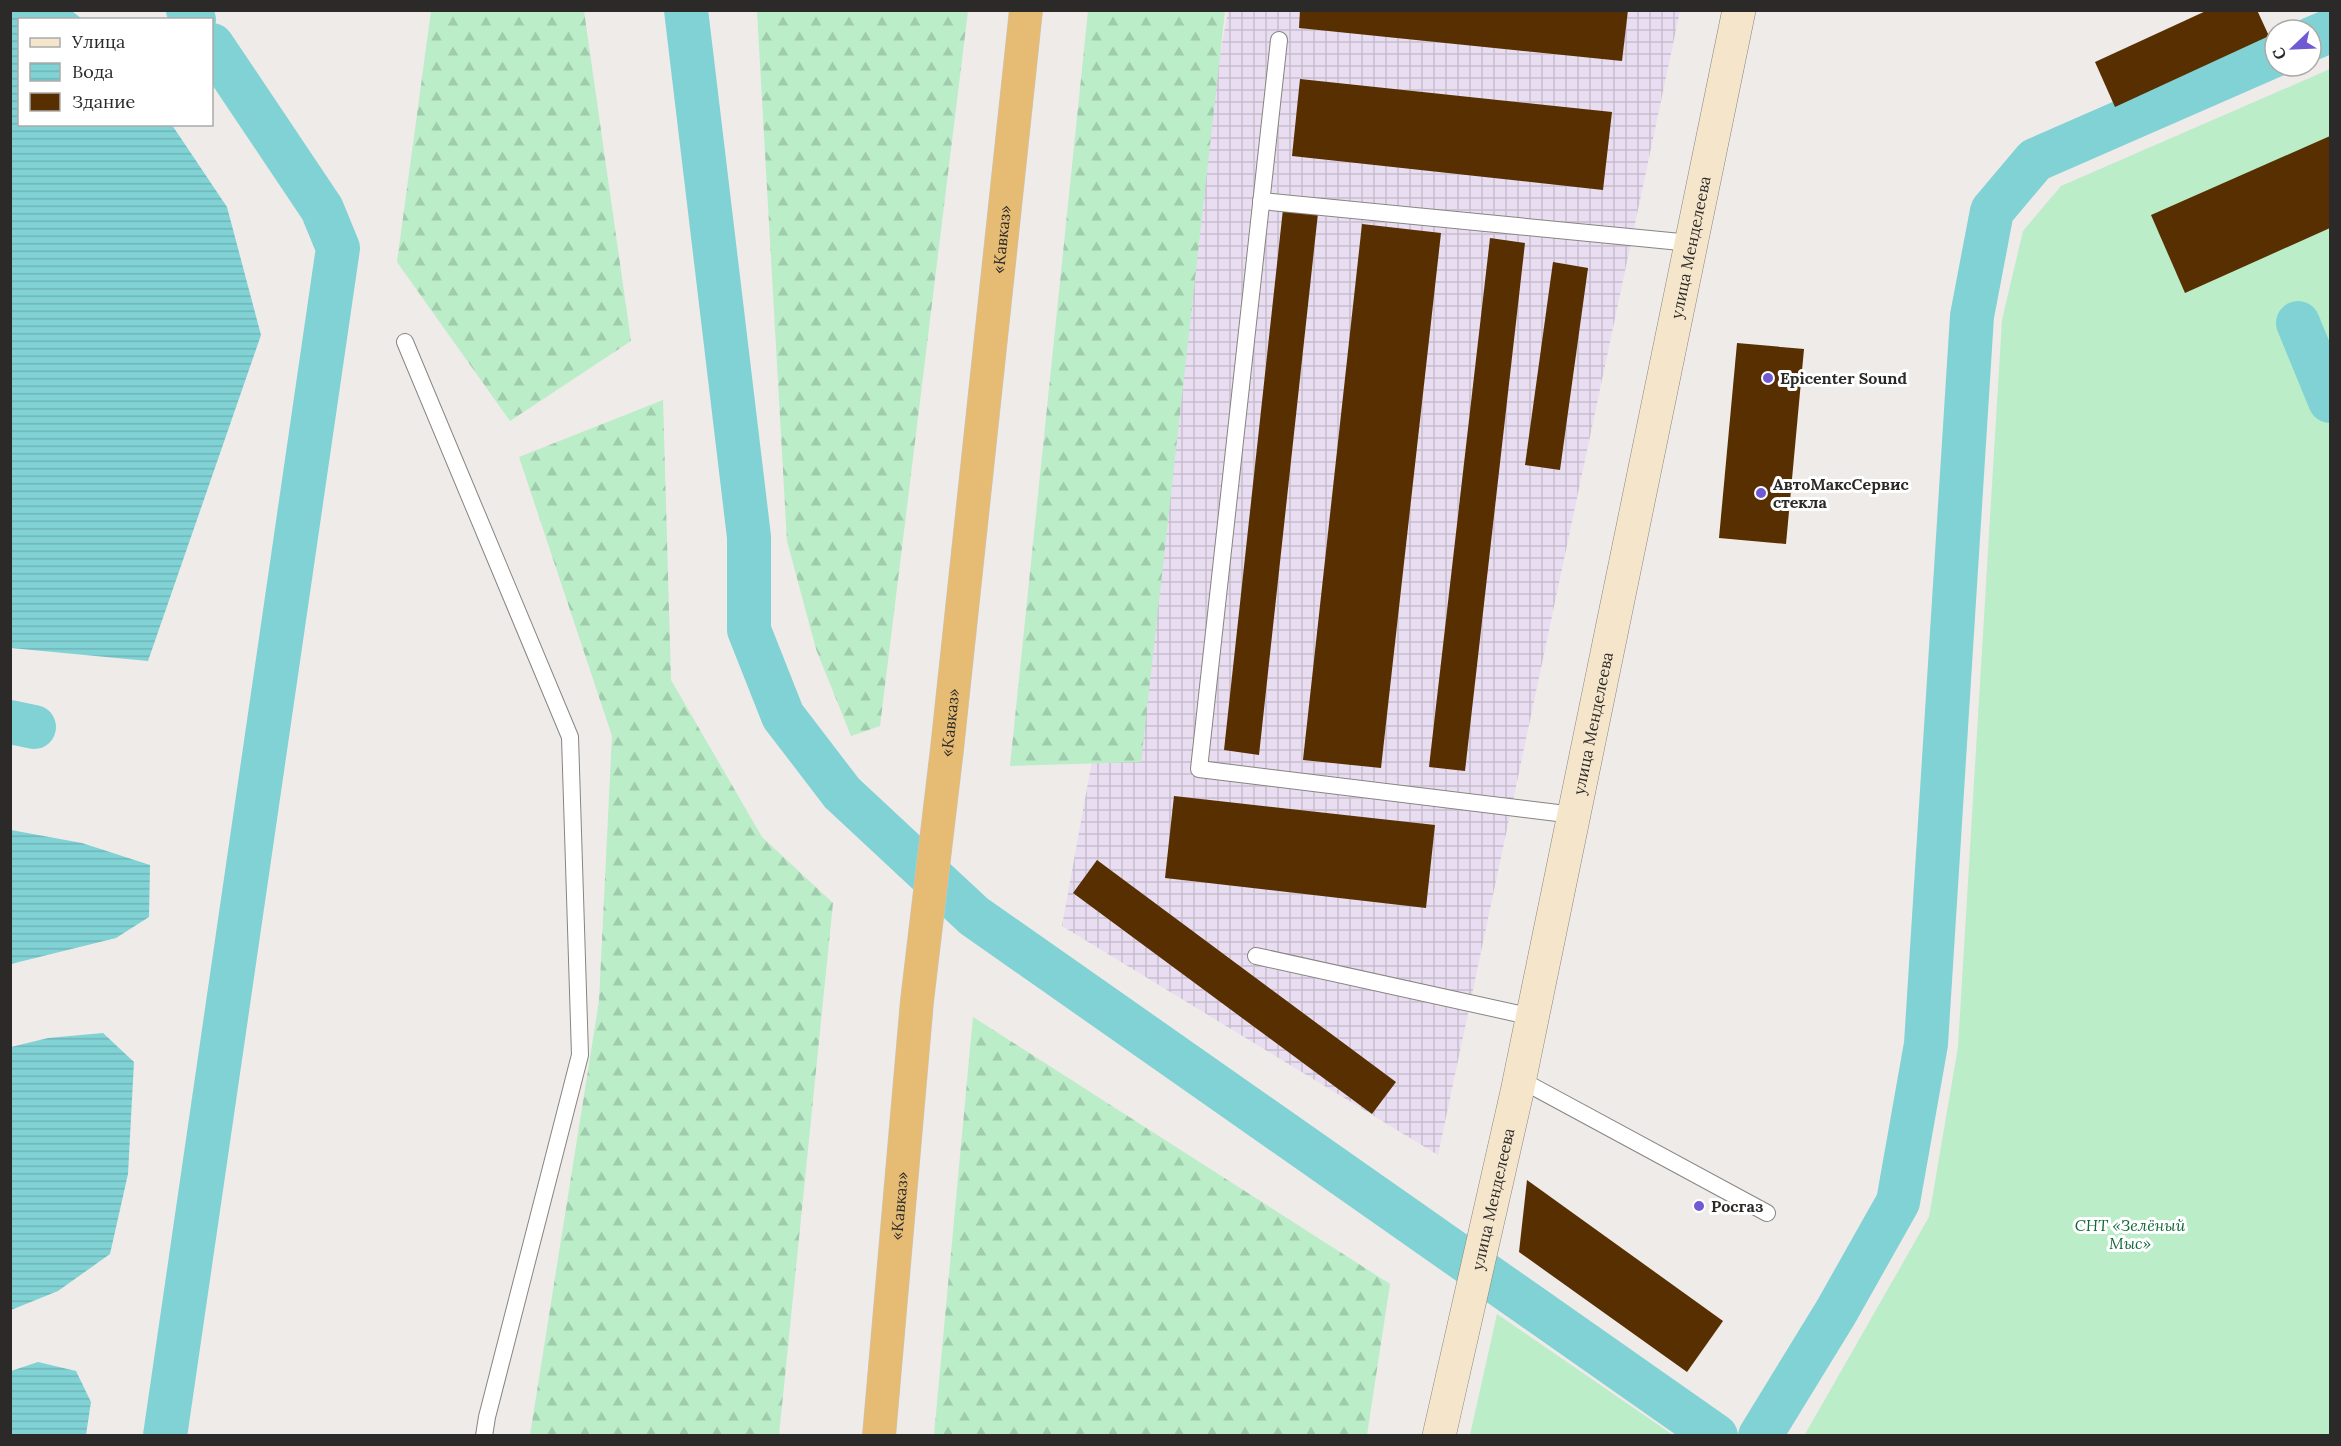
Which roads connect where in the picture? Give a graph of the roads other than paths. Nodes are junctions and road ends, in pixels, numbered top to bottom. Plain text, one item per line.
1 (1026, 10) edge
2 (1739, 10) edge
3 (1279, 40) dead end
4 (1261, 201) junction
5 (1691, 243) junction
6 (405, 342) dead end
7 (1574, 815) junction
8 (1256, 956) dead end
9 (1533, 1017) junction
10 (1518, 1086) junction
11 (1767, 1213) dead end
12 (484, 1436) edge
13 (879, 1436) edge
14 (1439, 1436) edge

1 - 13 highway, «Кавказ»
2 - 5 main road, улица Менделеева
3 - 4 lane
4 - 5 lane
4 - 7 lane
5 - 7 main road, улица Менделеева
6 - 12 lane
7 - 9 main road, улица Менделеева
8 - 9 lane
9 - 10 main road, улица Менделеева
10 - 11 lane
10 - 14 main road, улица Менделеева

